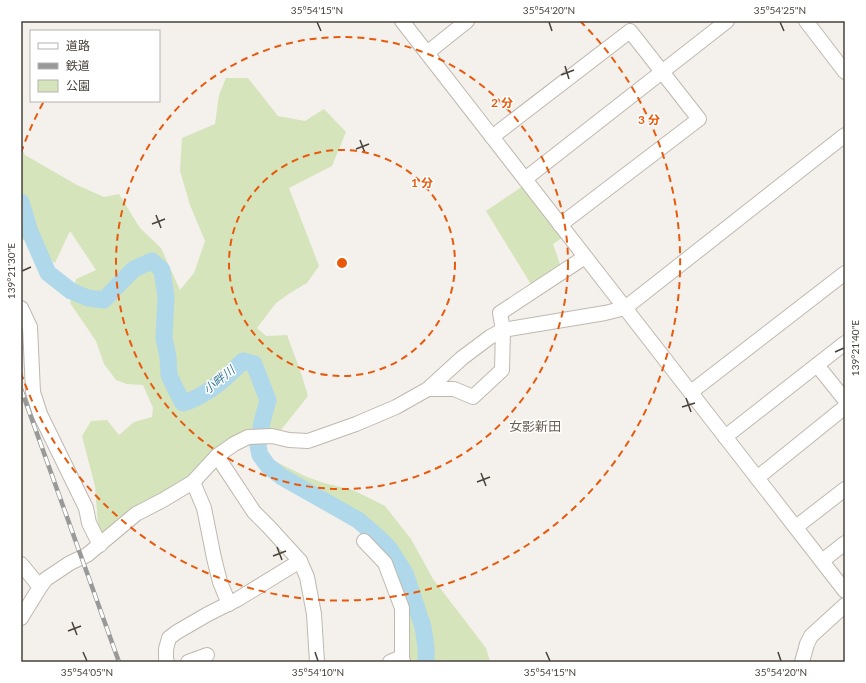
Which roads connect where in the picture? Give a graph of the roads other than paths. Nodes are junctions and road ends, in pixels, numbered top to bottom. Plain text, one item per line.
1 (402, 21) edge
2 (468, 21) edge
3 (727, 21) edge
4 (806, 21) edge
5 (427, 53) junction
6 (662, 72) junction
7 (845, 72) edge
8 (845, 135) edge
9 (492, 137) junction
10 (525, 179) junction
11 (560, 225) junction
12 (585, 257) junction
13 (845, 273) edge
14 (21, 308) edge
15 (625, 308) junction
16 (502, 330) junction
17 (845, 343) edge
18 (817, 365) junction
19 (428, 390) junction
20 (690, 392) junction
21 (845, 400) edge
22 (845, 407) edge
23 (725, 437) junction
24 (217, 456) junction
25 (757, 478) junction
26 (193, 482) junction
27 (845, 489) edge
28 (796, 527) junction
29 (364, 541) dead end
30 (845, 543) edge
31 (100, 545) junction
32 (300, 561) junction
33 (822, 561) junction
34 (21, 564) edge
35 (40, 587) junction
36 (845, 591) edge
37 (229, 604) junction
38 (845, 605) edge
39 (21, 618) edge
40 (207, 655) dead end
41 (398, 660) edge
42 (167, 662) edge
43 (188, 662) edge
44 (318, 662) edge
45 (802, 662) edge

1 - 5 street
2 - 5 street
3 - 6 street
4 - 7 street
5 - 9 street
6 - 9 street
6 - 10 street
6 - 11 street
8 - 15 street
9 - 10 street
10 - 11 street
11 - 12 street
12 - 15 street
12 - 16 street
13 - 20 street
14 - 31 street
15 - 16 street
15 - 20 street
16 - 19 street
16 - 19 street
17 - 18 street
18 - 21 street
18 - 23 street
19 - 24 street
20 - 23 street
22 - 25 street
23 - 25 street
24 - 26 street
24 - 32 street
25 - 28 street
26 - 31 street
26 - 37 street
27 - 28 street
28 - 33 street
29 - 41 street
30 - 33 street
31 - 35 street
32 - 37 street
32 - 44 street
33 - 36 street
34 - 35 street
35 - 39 street
37 - 42 street
38 - 45 street
40 - 43 street

